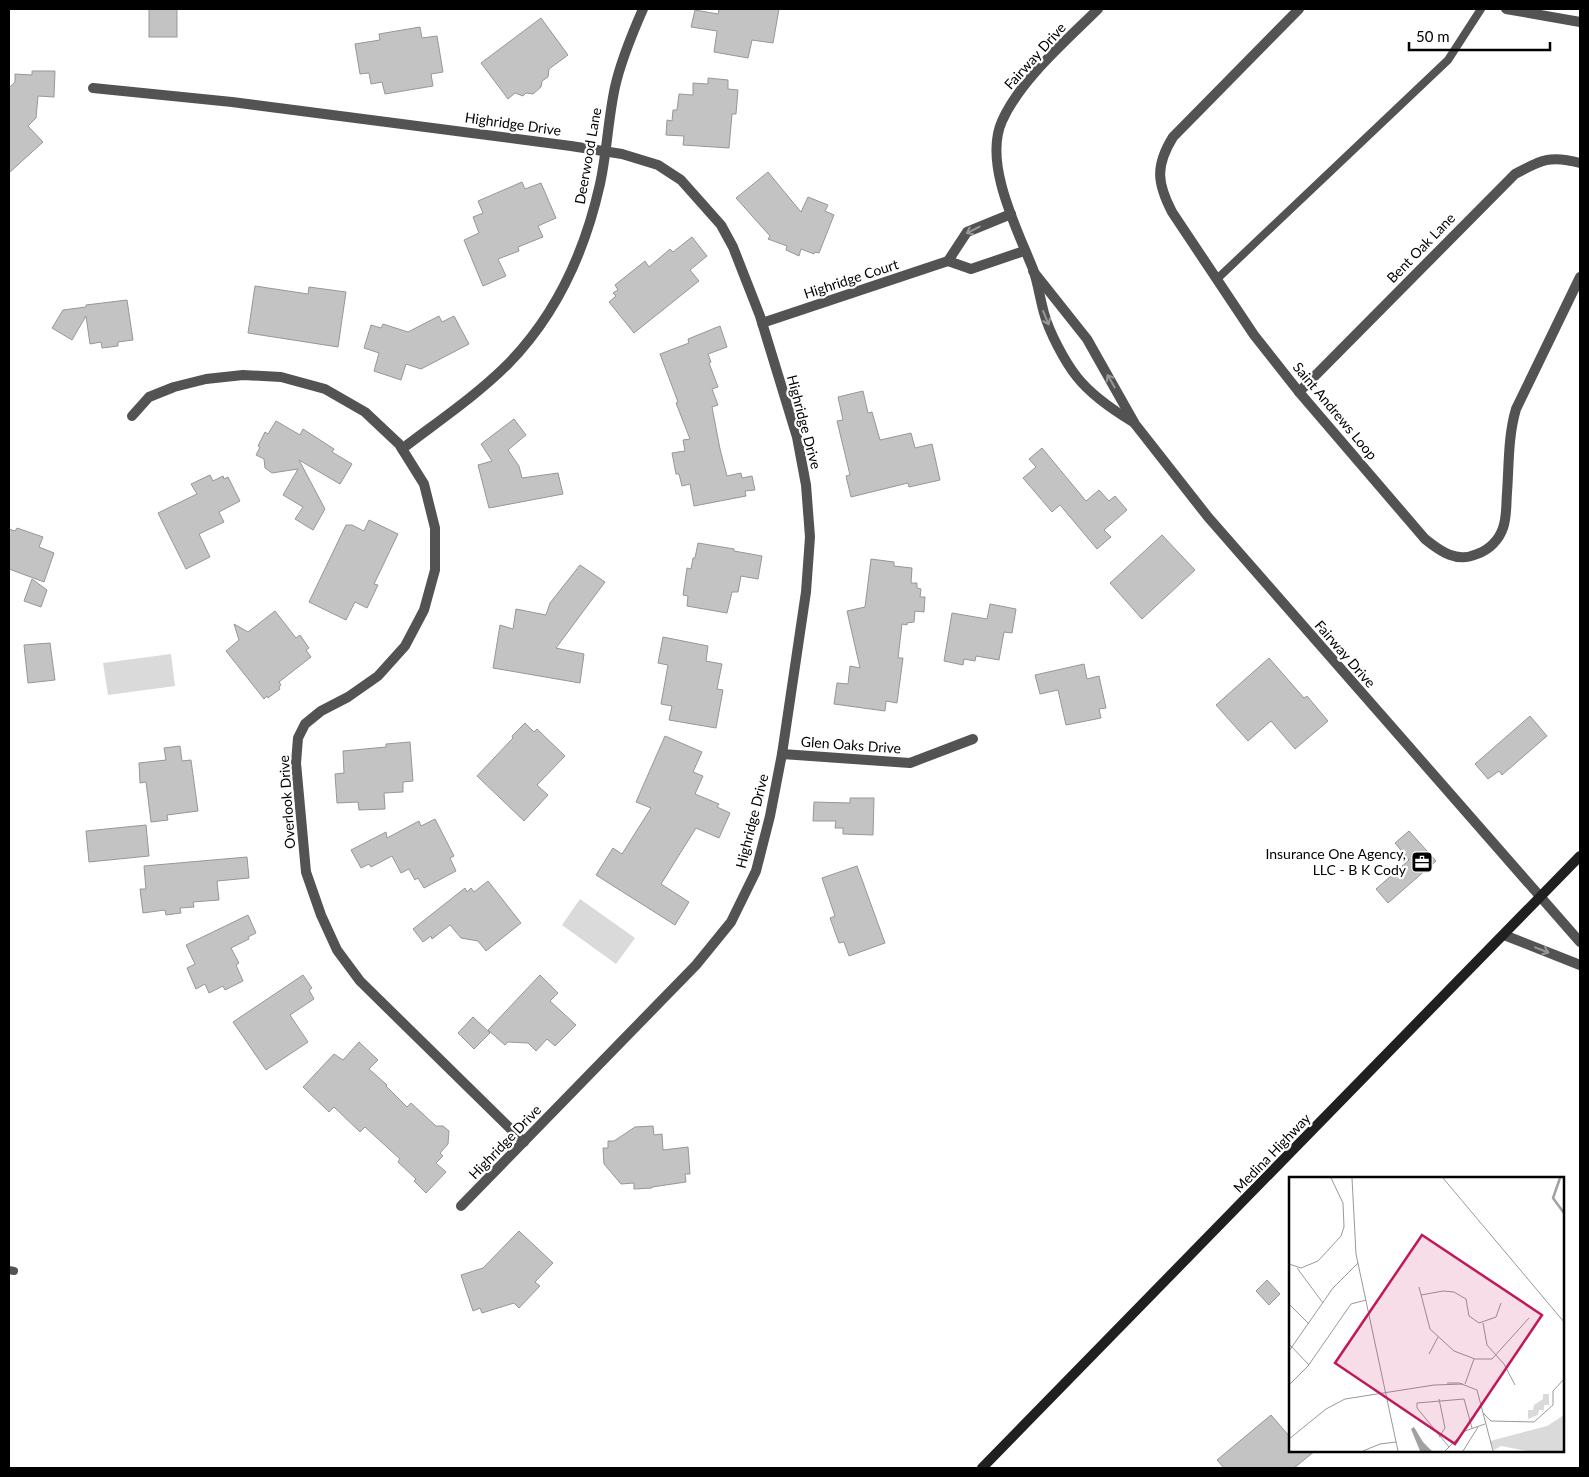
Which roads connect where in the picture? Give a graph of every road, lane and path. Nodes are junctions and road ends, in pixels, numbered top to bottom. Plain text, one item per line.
1 (643, 9) edge
2 (1098, 9) edge
3 (1299, 9) edge
4 (1482, 9) edge
5 (1506, 9) edge
6 (1580, 22) edge
7 (93, 88) dead end
8 (604, 151) junction
9 (1580, 162) edge
10 (1011, 214) junction
11 (1024, 251) junction
12 (948, 261) junction
13 (1033, 271) junction
14 (1580, 277) edge
15 (1217, 279) junction
16 (762, 323) junction
17 (1299, 392) junction
18 (132, 416) dead end
19 (1135, 424) junction
20 (402, 449) junction
21 (973, 739) dead end
22 (782, 754) junction
23 (1580, 856) edge
24 (1540, 897) junction
25 (1504, 935) junction
26 (1580, 942) edge
27 (1580, 965) edge
28 (524, 1142) junction
29 (461, 1206) dead end
30 (982, 1468) edge

1 - 8 street, Deerwood Lane
2 - 10 street, Fairway Drive
3 - 15 street, Saint Andrews Loop
4 - 15 lane
5 - 6 street
7 - 8 street, Highridge Drive
8 - 16 street, Highridge Drive
8 - 20 street, Deerwood Lane
9 - 17 street, Bent Oak Lane
10 - 11 street, Fairway Drive
10 -> 12 street
11 - 12 street
11 - 13 street, Fairway Drive
12 - 16 street, Highridge Court
19 -> 13 street, Fairway Drive
13 -> 19 street, Fairway Drive
14 - 17 street, Saint Andrews Loop
15 - 17 street, Saint Andrews Loop
16 - 22 street, Highridge Drive
18 - 20 street, Overlook Drive
19 - 24 street, Fairway Drive
20 - 28 street, Overlook Drive
21 - 22 street, Glen Oaks Drive
22 - 28 street, Highridge Drive
23 - 24 main road, Medina Highway
24 - 25 main road, Medina Highway
24 - 26 street, Fairway Drive
25 -> 27 street
25 - 30 main road, Medina Highway
28 - 29 street, Highridge Drive

